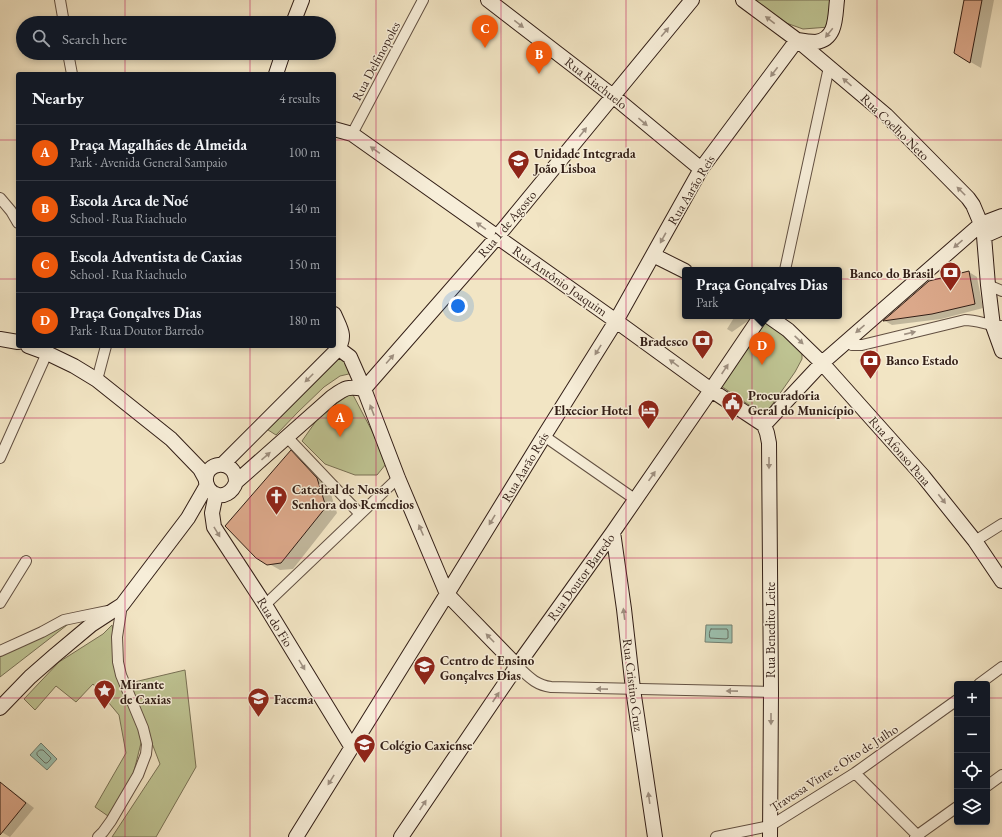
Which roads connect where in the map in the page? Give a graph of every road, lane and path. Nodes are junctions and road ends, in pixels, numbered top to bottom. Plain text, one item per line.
1 (60, 0) edge
2 (302, 0) edge
3 (422, 0) edge
4 (488, 0) edge
5 (692, 0) edge
6 (743, 0) edge
7 (837, 0) edge
8 (63, 16) edge
9 (296, 16) edge
10 (797, 40) junction
11 (69, 60) edge
12 (281, 60) edge
13 (829, 66) junction
14 (72, 72) edge
15 (277, 72) edge
16 (612, 96) junction
17 (336, 129) edge
18 (352, 134) junction
19 (701, 169) junction
20 (0, 198) edge
21 (1002, 216) edge
22 (16, 221) edge
23 (1002, 228) edge
24 (982, 230) junction
25 (497, 237) junction
26 (653, 254) junction
27 (786, 267) edge
28 (682, 269) edge
29 (988, 285) junction
30 (1002, 291) edge
31 (336, 319) edge
32 (767, 319) edge
33 (772, 319) edge
34 (616, 321) junction
35 (998, 326) edge
36 (0, 339) edge
37 (846, 341) junction
38 (16, 342) edge
39 (33, 348) edge
40 (105, 348) edge
41 (337, 350) junction
42 (1002, 351) edge
43 (47, 353) junction
44 (822, 363) junction
45 (97, 380) junction
46 (364, 389) junction
47 (711, 390) junction
48 (764, 425) junction
49 (544, 436) junction
50 (287, 437) junction
51 (171, 439) junction
52 (0, 458) edge
53 (220, 464) junction
54 (398, 478) junction
55 (236, 482) junction
56 (210, 488) junction
57 (636, 500) junction
58 (360, 514) junction
59 (1002, 524) edge
60 (613, 532) junction
61 (975, 541) junction
62 (26, 561) dead end
63 (1002, 581) edge
64 (447, 594) junction
65 (0, 603) edge
66 (265, 605) junction
67 (118, 607) junction
68 (0, 652) edge
69 (517, 666) junction
70 (1002, 667) edge
71 (983, 681) edge
72 (633, 689) junction
73 (771, 692) junction
74 (954, 702) edge
75 (5, 704) edge
76 (0, 712) edge
77 (351, 746) junction
78 (855, 773) junction
79 (1002, 775) edge
80 (990, 784) edge
81 (954, 809) edge
82 (770, 831) edge
83 (407, 834) edge
84 (917, 836) edge
85 (98, 837) edge
86 (296, 837) edge
87 (655, 837) edge
88 (716, 837) edge

1 - 8 street
2 - 9 main road
3 - 18 street, Rua Delfinopoles
4 -> 16 main road, Rua Riachuelo
16 -> 5 main road, Rua 1 de Agosto
10 -> 6 main road, Rua Coelho Neto
7 -> 10 main road
10 - 13 main road, Rua Coelho Neto
10 -> 19 main road, Rua Aarão Reis
11 - 14 street
12 - 15 main road
24 -> 13 main road, Rua Coelho Neto
13 - 27 street
16 -> 19 main road, Rua Riachuelo
25 -> 16 main road, Rua 1 de Agosto
17 - 18 main road, Rua Antônio Joaquim
25 -> 18 main road, Rua Antônio Joaquim
19 -> 26 main road, Rua Aarão Reis
20 - 22 street
21 - 24 main road
23 - 24 main road
24 - 29 main road, Rua Coelho Neto
24 -> 37 main road
25 - 34 main road, Rua Antônio Joaquim
46 -> 25 main road, Rua 1 de Agosto
26 - 28 main road
26 - 34 main road, Rua Aarão Reis
29 - 30 street
29 - 35 main road, Rua Coelho Neto
31 - 41 main road
47 -> 32 main road, Rua Doutor Barredo
33 -> 44 main road, Rua Afonso Pena
47 -> 34 main road, Rua Antônio Joaquim
34 -> 49 main road, Rua Aarão Reis
37 -> 35 street
35 - 42 main road, Rua Coelho Neto
36 - 38 main road
37 - 44 main road
39 - 43 main road
40 - 45 street
41 - 46 main road
41 -> 53 main road
43 - 45 main road
43 - 52 street
44 - 48 main road
44 -> 61 main road, Rua Afonso Pena
45 - 51 main road
46 - 50 main road
54 -> 46 main road
47 - 48 main road, Rua Antônio Joaquim
57 -> 47 main road, Rua Doutor Barredo
48 -> 73 main road, Rua Benedito Leite
49 - 57 street
49 -> 64 main road, Rua Aarão Reis
55 -> 50 main road
50 - 58 street
51 - 53 main road
51 - 56 main road
53 - 55 main road
53 - 56 main road
54 - 58 street
64 -> 54 main road
55 - 56 main road
56 -> 66 main road, Rua do Fio
56 - 67 main road
57 - 60 main road, Rua Doutor Barredo
58 - 66 street
59 - 61 street
60 - 69 main road, Rua Doutor Barredo
72 -> 60 main road, Rua Cristino Cruz
61 - 63 main road, Rua Afonso Pena
62 - 65 street
69 -> 64 main road
64 - 77 main road, Rua Aarão Reis
66 -> 77 main road, Rua do Fio
67 - 68 street
67 - 75 main road
67 - 85 street
72 -> 69 street
83 -> 69 main road, Rua Doutor Barredo
70 - 71 street
73 -> 72 street
87 -> 72 main road, Rua Cristino Cruz
73 -> 82 main road, Rua Benedito Leite
74 - 78 street, Travessa Vinte e Oito de Julho
75 - 76 main road
77 -> 86 main road, Rua Aarão Reis
78 - 82 street, Travessa Vinte e Oito de Julho
78 - 84 street
79 - 80 street
81 - 84 street
82 - 88 street, Travessa Vinte e Oito de Julho

